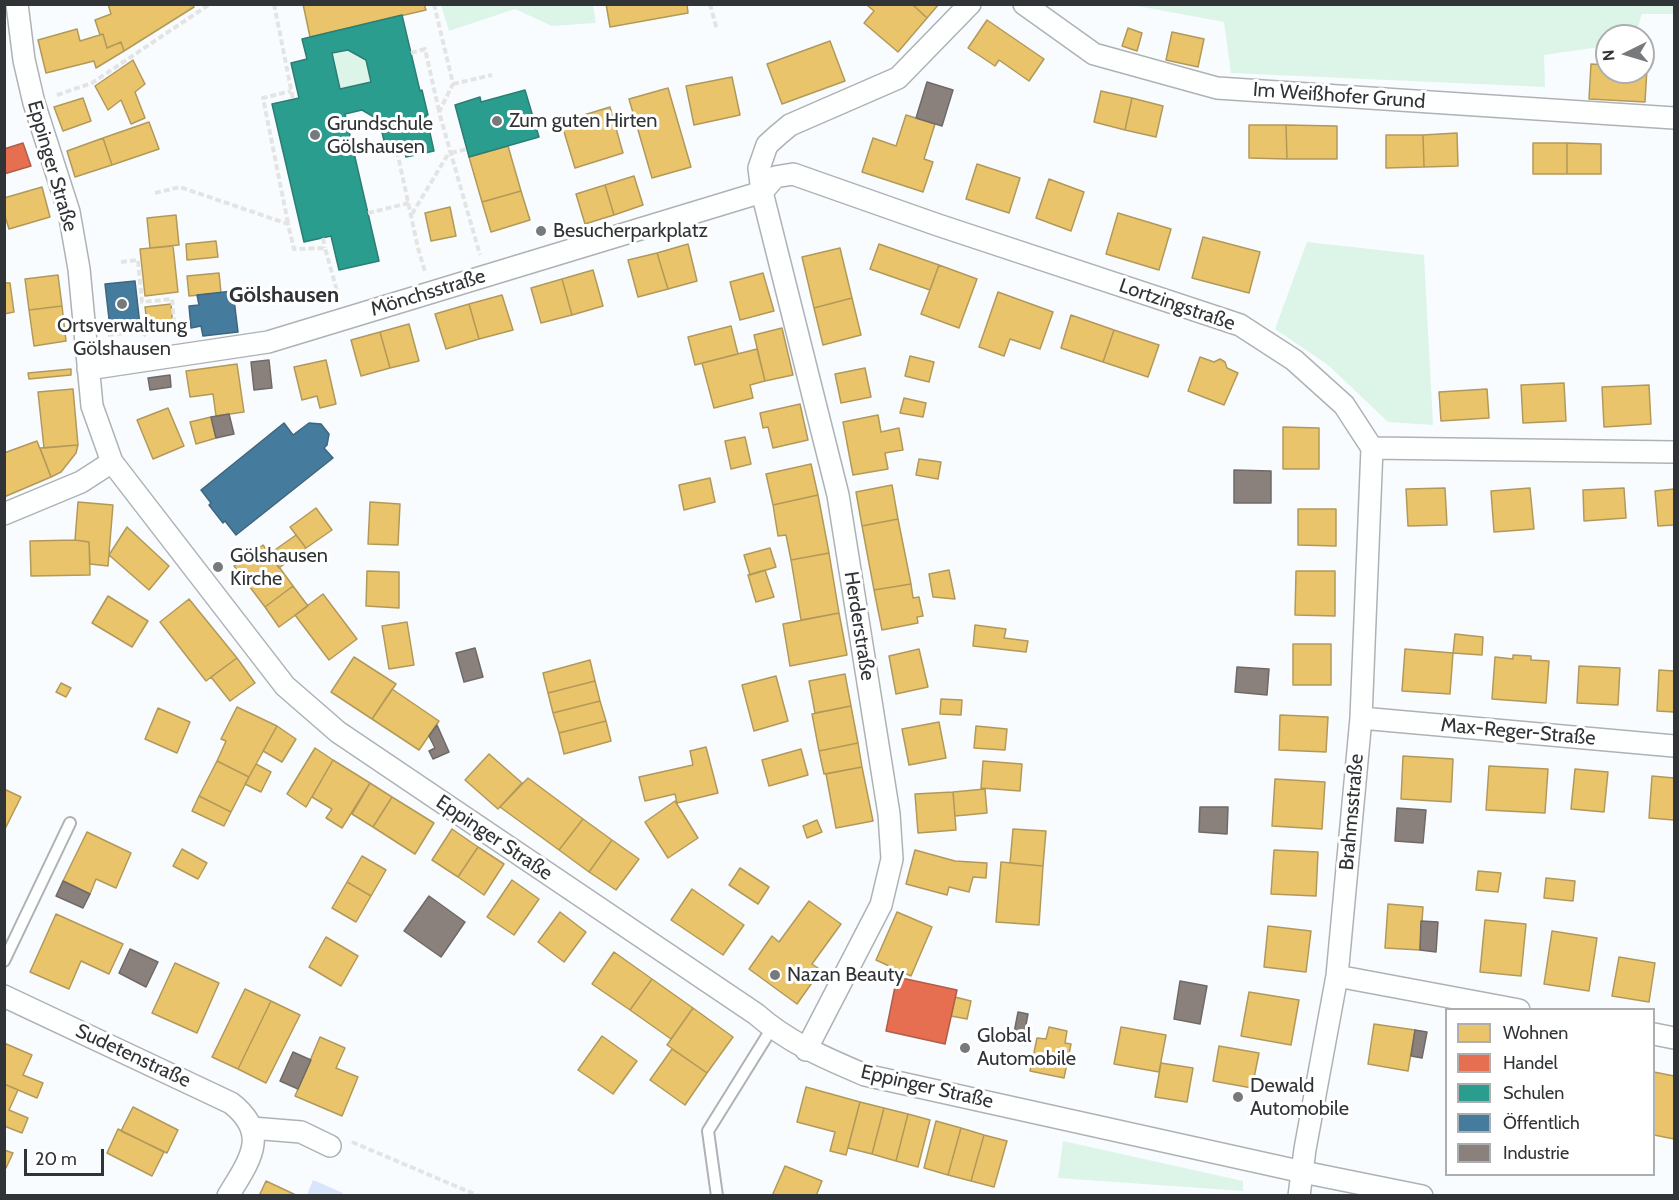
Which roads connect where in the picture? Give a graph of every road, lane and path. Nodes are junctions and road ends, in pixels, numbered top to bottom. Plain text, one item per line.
1 (17, 4) edge
2 (210, 4) edge
3 (274, 4) edge
4 (434, 4) edge
5 (710, 4) edge
6 (970, 4) edge
7 (1024, 4) edge
8 (717, 30) dead end
9 (411, 52) dead end
10 (492, 75) dead end
11 (453, 84) junction
12 (291, 91) junction
13 (293, 99) dead end
14 (34, 103) junction
15 (440, 112) junction
16 (1674, 118) edge
17 (466, 148) dead end
18 (397, 151) dead end
19 (451, 152) junction
20 (762, 192) junction
21 (155, 193) dead end
22 (409, 203) junction
23 (368, 213) dead end
24 (412, 214) junction
25 (288, 224) junction
26 (323, 238) dead end
27 (325, 248) junction
28 (121, 262) dead end
29 (486, 276) junction
30 (427, 278) dead end
31 (345, 318) junction
32 (176, 333) junction
33 (166, 334) dead end
34 (156, 335) dead end
35 (101, 336) dead end
36 (176, 339) dead end
37 (88, 369) junction
38 (1372, 448) junction
39 (1674, 452) edge
40 (112, 462) junction
41 (4, 514) edge
42 (1361, 718) junction
43 (1674, 746) edge
44 (70, 823) dead end
45 (4, 961) edge
46 (1337, 976) junction
47 (4, 996) edge
48 (1508, 1008) edge
49 (772, 1028) junction
50 (1655, 1034) edge
51 (1674, 1038) edge
52 (806, 1050) junction
53 (252, 1128) junction
54 (351, 1142) dead end
55 (330, 1146) dead end
56 (1303, 1172) junction
57 (228, 1196) edge
58 (479, 1196) edge
59 (717, 1196) edge
60 (1299, 1196) edge
61 (1422, 1196) edge

1 - 14 street, Eppinger Straße
2 - 14 path
3 - 12 path
4 - 11 path
5 - 8 path
6 - 20 street
7 - 16 street, Im Weißhofer Grund
9 - 15 path
10 - 11 path
11 - 15 path
12 - 13 path
12 - 25 path
14 - 37 street, Eppinger Straße
15 - 19 path
17 - 19 path
18 - 22 path
19 - 24 path
19 - 29 path
20 - 29 street, Mönchsstraße
20 - 38 street, Lortzingstraße
20 - 52 street, Herderstraße
21 - 25 path
22 - 23 path
22 - 24 path
24 - 30 path
25 - 27 path
26 - 27 path
27 - 31 path
28 - 32 path
29 - 31 street, Mönchsstraße
31 - 37 street, Mönchsstraße
32 - 33 path
32 - 36 path
34 - 35 path
37 - 40 street, Eppinger Straße
38 - 39 street
38 - 42 street, Brahmsstraße
40 - 41 street
40 - 49 street, Eppinger Straße
42 - 43 street, Max-Reger-Straße
42 - 46 street, Brahmsstraße
44 - 45 lane
46 - 48 street
46 - 56 street, Brahmsstraße
47 - 53 street, Sudetenstraße
49 - 52 street, Eppinger Straße
49 - 59 lane
50 - 51 street
52 - 56 street, Eppinger Straße
53 - 55 street
53 - 57 street
54 - 58 path
56 - 60 street, Brahmsstraße
56 - 61 street, Eppinger Straße

